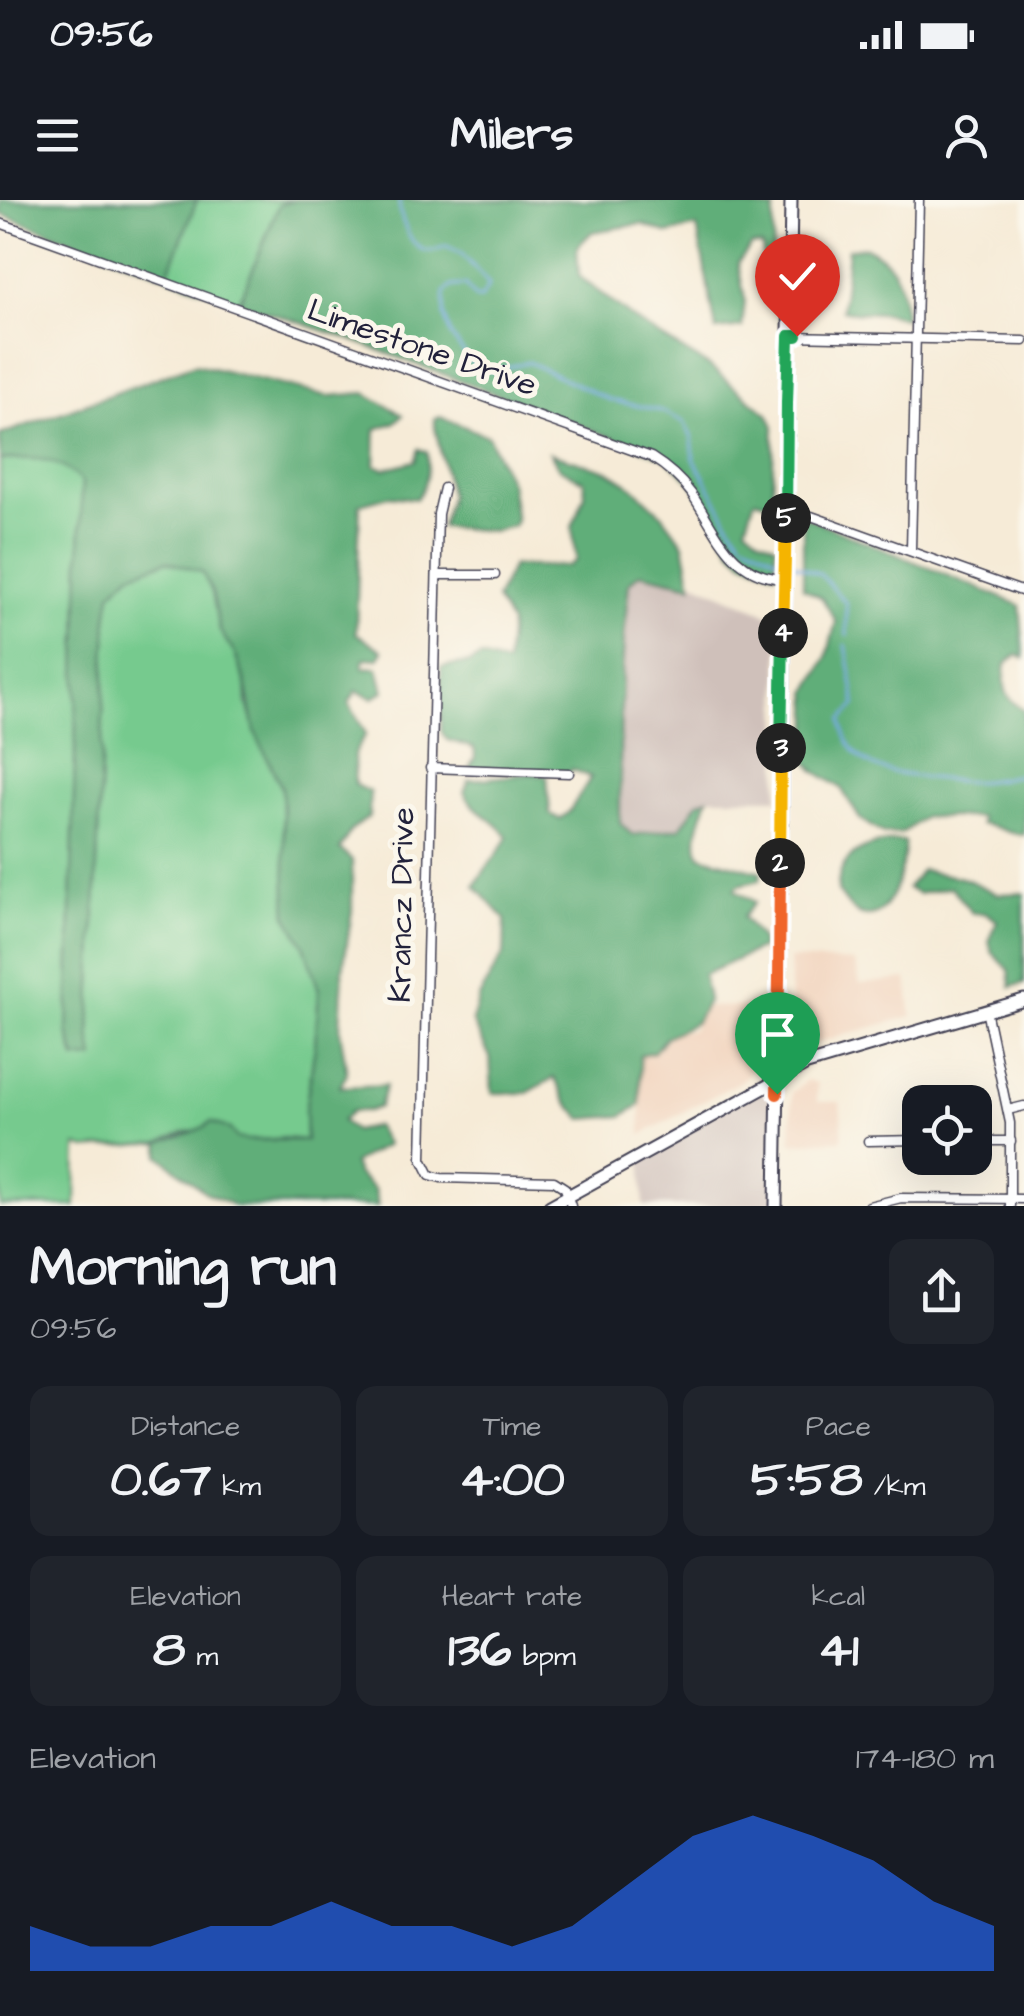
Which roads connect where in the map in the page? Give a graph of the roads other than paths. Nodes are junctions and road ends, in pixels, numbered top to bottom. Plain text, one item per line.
1 (791, 200) edge
2 (918, 200) edge
3 (0, 223) edge
4 (789, 336) junction
5 (917, 339) junction
6 (1024, 341) edge
7 (444, 488) dead end
8 (786, 507) junction
9 (911, 550) junction
10 (784, 566) junction
11 (437, 575) junction
12 (494, 575) dead end
13 (1024, 592) edge
14 (430, 768) junction
15 (570, 772) dead end
16 (1024, 1000) edge
17 (986, 1010) junction
18 (778, 1079) junction
19 (1024, 1106) edge
20 (1008, 1110) junction
21 (902, 1140) edge
22 (868, 1141) dead end
23 (992, 1141) edge
24 (1011, 1141) junction
25 (1024, 1199) edge
26 (570, 1201) edge
27 (1010, 1202) edge
28 (550, 1206) edge
29 (776, 1206) edge
30 (869, 1206) edge

1 - 4 main road
2 - 5 street
3 - 10 street, Limestone Drive
4 - 5 street
4 - 8 main road
5 - 6 street
5 - 9 street
7 - 11 street, Krancz Drive
8 - 9 street
8 - 10 main road
9 - 13 street
10 - 18 main road
11 - 12 street
11 - 14 street, Krancz Drive
14 - 15 street
14 - 26 street, Krancz Drive
16 - 17 main road
17 - 18 main road
17 - 20 street
18 - 26 main road
18 - 29 main road
19 - 20 street
20 - 24 street
21 - 22 street
23 - 24 street
24 - 27 street
25 - 27 street
26 - 28 main road
27 - 30 street

